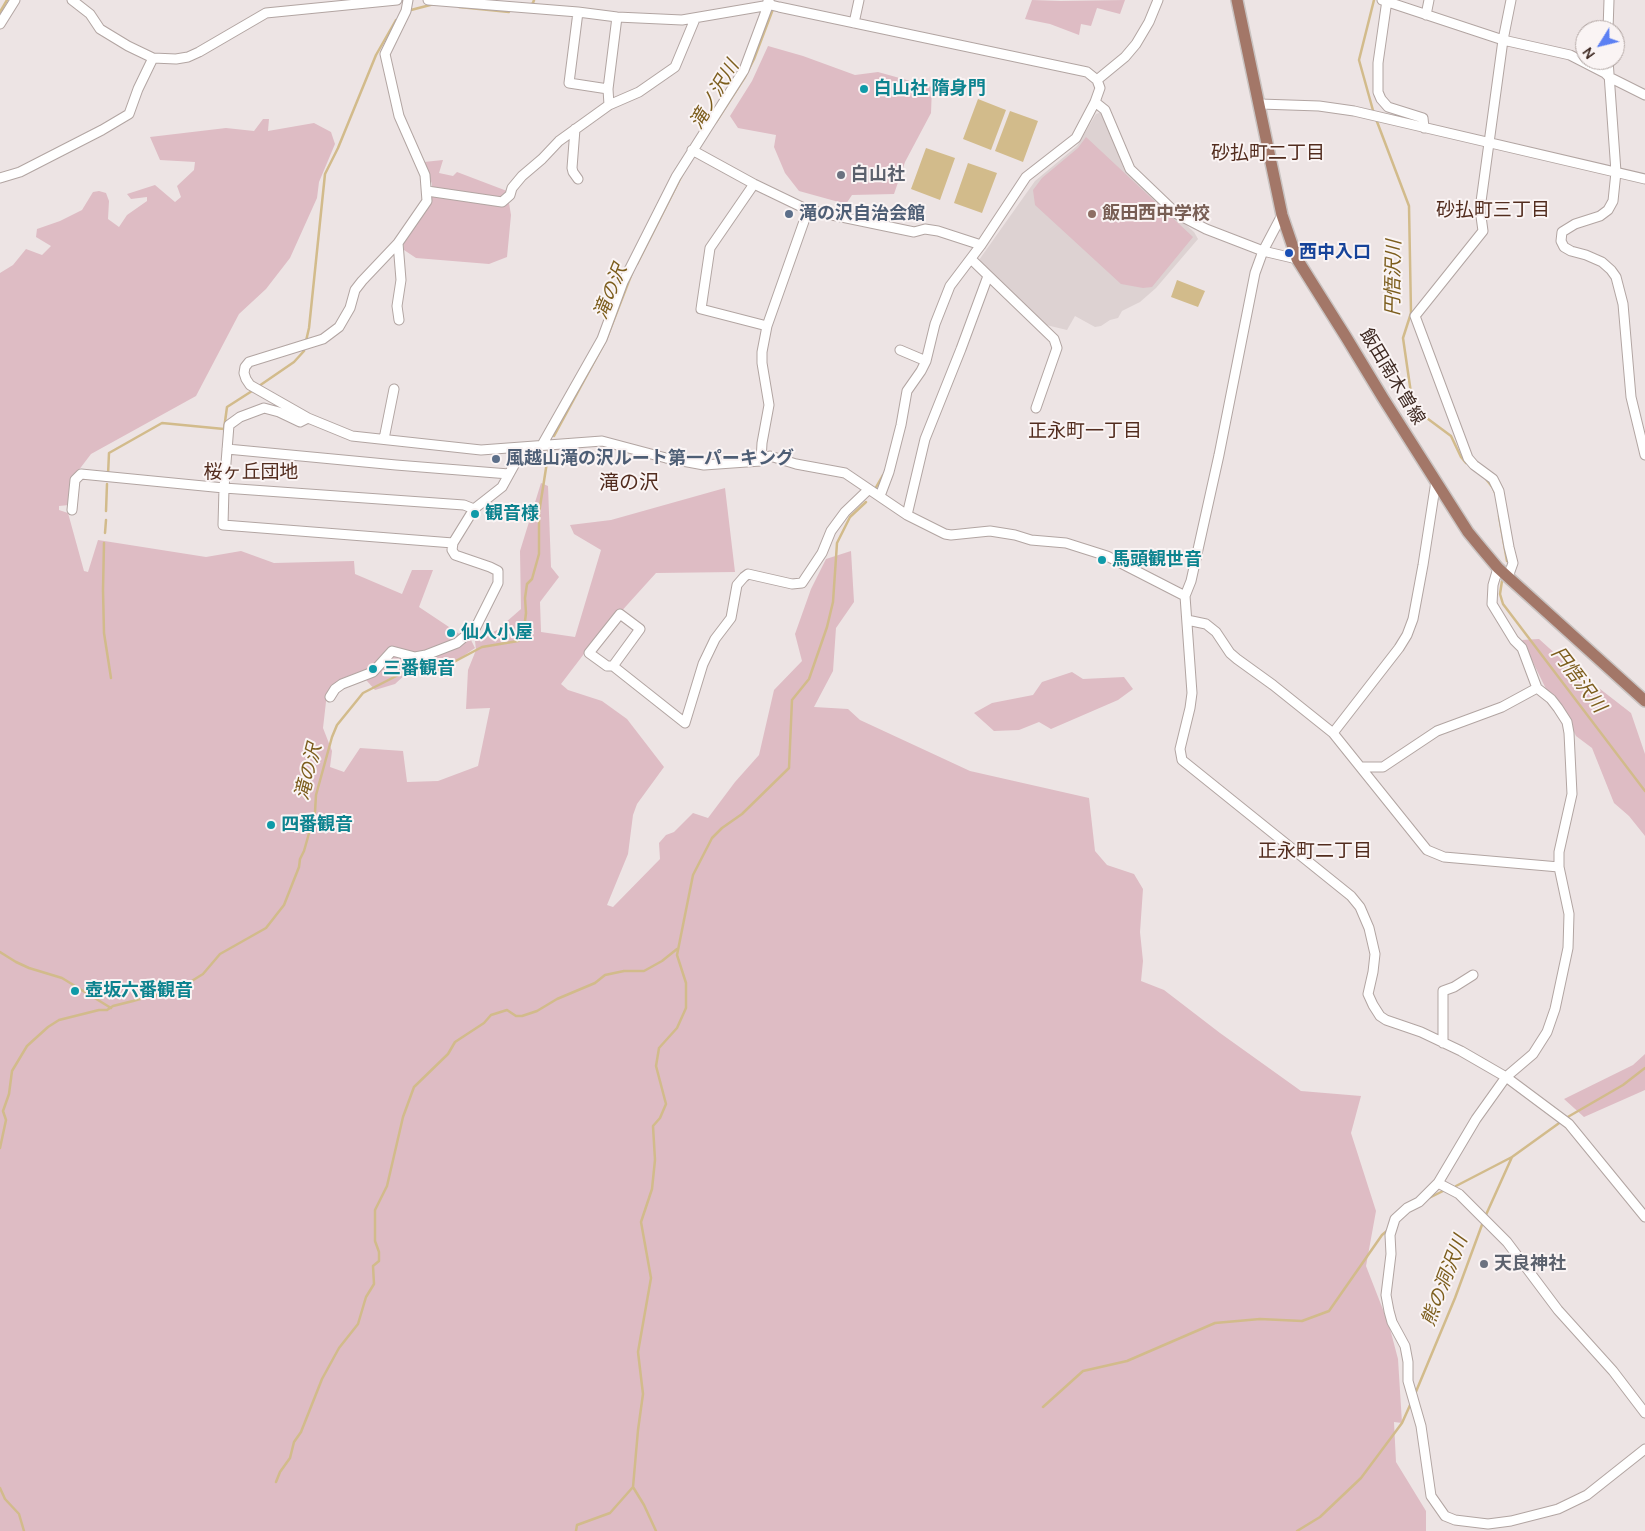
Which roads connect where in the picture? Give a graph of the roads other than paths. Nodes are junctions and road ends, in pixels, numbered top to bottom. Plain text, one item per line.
1 (15, 0) edge
2 (72, 0) edge
3 (397, 0) edge
4 (408, 0) edge
5 (428, 0) edge
6 (859, 0) edge
7 (1158, 0) edge
8 (1237, 0) edge
9 (1429, 0) edge
10 (1510, 0) edge
11 (1610, 0) edge
12 (464, 1) edge
13 (1385, 1) edge
14 (771, 4) edge
15 (578, 12) junction
16 (1426, 15) junction
17 (617, 17) junction
18 (694, 19) junction
19 (1609, 20) edge
20 (1, 21) edge
21 (854, 22) junction
22 (1503, 40) junction
23 (153, 58) junction
24 (1609, 70) edge
25 (1609, 78) junction
26 (1097, 80) junction
27 (608, 89) junction
28 (1645, 95) edge
29 (1095, 102) junction
30 (1260, 104) junction
31 (609, 105) junction
32 (1424, 128) junction
33 (575, 129) junction
34 (1490, 144) junction
35 (692, 150) junction
36 (1616, 172) junction
37 (0, 178) edge
38 (578, 179) dead end
39 (1645, 180) edge
40 (754, 184) junction
41 (427, 191) junction
42 (808, 210) junction
43 (1282, 215) junction
44 (398, 243) junction
45 (982, 245) junction
46 (1263, 251) junction
47 (1297, 259) junction
48 (971, 260) junction
49 (988, 276) junction
50 (399, 320) dead end
51 (768, 326) junction
52 (900, 350) dead end
53 (926, 362) junction
54 (394, 389) dead end
55 (1036, 408) dead end
56 (308, 418) junction
57 (1641, 422) edge
58 (384, 439) junction
59 (542, 444) junction
60 (529, 447) junction
61 (227, 449) junction
62 (1645, 456) edge
63 (761, 461) junction
64 (509, 474) junction
65 (1436, 481) junction
66 (224, 488) junction
67 (868, 490) junction
68 (880, 496) junction
69 (474, 509) junction
70 (72, 510) dead end
71 (907, 515) junction
72 (453, 543) junction
73 (1498, 568) junction
74 (1508, 577) junction
75 (1185, 596) junction
76 (1186, 620) junction
77 (613, 666) junction
78 (1537, 688) junction
79 (330, 697) dead end
80 (1645, 701) edge
81 (1333, 733) junction
82 (1362, 767) junction
83 (1559, 867) junction
84 (1474, 975) dead end
85 (1443, 1043) junction
86 (1506, 1077) junction
87 (1438, 1183) junction
88 (1645, 1218) edge
89 (1645, 1413) edge
90 (1645, 1449) edge

1 - 20 street
2 - 23 street
3 - 23 street
4 - 41 street
5 - 12 street
6 - 21 street
7 - 26 street
8 - 30 main road, 飯田南木曽線
9 - 16 street
10 - 22 street
11 - 19 street
12 - 15 street
13 - 16 street
13 - 32 street
14 - 18 street
14 - 21 street
14 - 35 street
15 - 17 street
15 - 27 street
16 - 22 street
17 - 18 street
17 - 27 street
18 - 31 street
21 - 26 street
22 - 25 street
22 - 34 street
23 - 37 street
24 - 25 street
25 - 28 street
25 - 36 street
26 - 29 street
27 - 31 street
29 - 45 street
29 - 46 street
30 - 32 street
30 - 43 main road, 飯田南木曽線
31 - 33 street
32 - 34 street
33 - 38 street
33 - 41 street
34 - 36 street
34 - 74 street
35 - 40 street
35 - 59 street
36 - 39 street
36 - 57 street
40 - 42 street
40 - 51 street
41 - 44 street
42 - 45 street
42 - 51 street
43 - 46 street
43 - 47 main road, 飯田南木曽線
44 - 50 street
44 - 56 street
45 - 48 street
46 - 47 street
46 - 75 street
47 - 65 main road, 飯田南木曽線
48 - 49 street
48 - 53 street
49 - 55 street
49 - 71 street
51 - 63 street
52 - 53 street
53 - 68 street
54 - 58 street
56 - 58 street
56 - 61 street
57 - 62 street
58 - 60 street
59 - 60 street
59 - 63 street
60 - 64 street
61 - 64 street
61 - 66 street
63 - 67 street
64 - 69 street
65 - 73 main road, 飯田南木曽線
65 - 81 street
66 - 69 street
66 - 70 street
66 - 72 street
67 - 68 street
67 - 77 street
68 - 71 street
69 - 72 street
71 - 75 street
72 - 79 street
73 - 74 main road, 飯田南木曽線
73 - 78 street
74 - 80 main road, 飯田南木曽線
75 - 76 street
76 - 81 street
76 - 85 street
77 - 77 street
78 - 82 street
78 - 83 street
81 - 82 street
82 - 83 street
83 - 86 street
84 - 85 street
85 - 86 street
86 - 87 street
86 - 88 street
87 - 89 street
87 - 90 street

